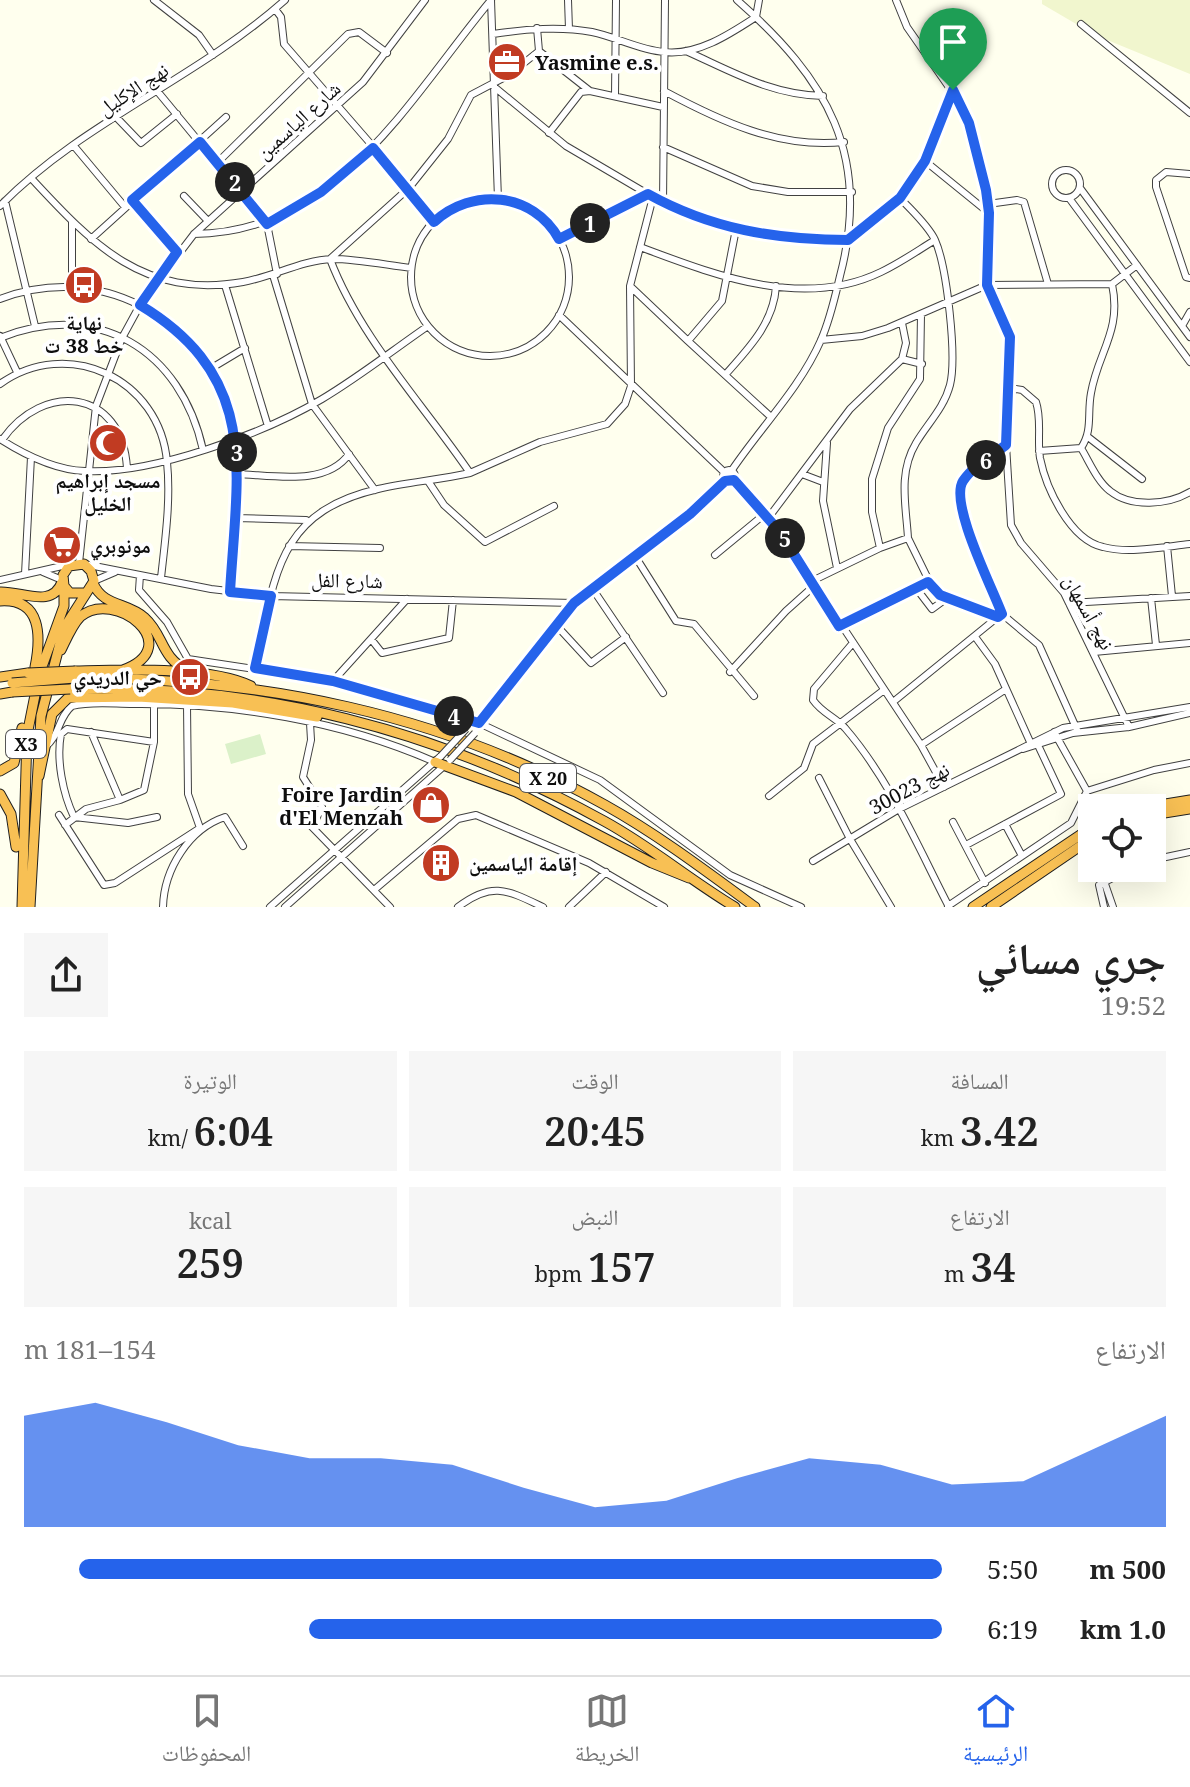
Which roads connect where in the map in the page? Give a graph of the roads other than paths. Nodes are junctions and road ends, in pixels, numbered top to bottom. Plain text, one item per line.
1 (154, 0) edge
2 (285, 0) edge
3 (425, 0) edge
4 (491, 0) edge
5 (568, 0) edge
6 (616, 0) edge
7 (665, 0) edge
8 (737, 0) edge
9 (759, 0) edge
10 (896, 0) edge
11 (275, 9) junction
12 (756, 17) junction
13 (1081, 24) dead end
14 (537, 28) junction
15 (569, 29) junction
16 (493, 34) junction
17 (616, 38) junction
18 (539, 51) junction
19 (686, 51) junction
20 (664, 52) junction
21 (387, 53) junction
22 (213, 55) junction
23 (310, 75) junction
24 (492, 85) junction
25 (953, 90) junction
26 (590, 91) junction
27 (664, 91) junction
28 (158, 92) junction
29 (615, 96) junction
30 (823, 96) junction
31 (337, 107) junction
32 (663, 107) junction
33 (1190, 113) edge
34 (177, 114) junction
35 (226, 117) dead end
36 (117, 118) junction
37 (549, 133) junction
38 (200, 142) junction
39 (844, 142) junction
40 (74, 146) junction
41 (663, 147) junction
42 (373, 148) junction
43 (925, 161) junction
44 (218, 162) junction
45 (1190, 174) edge
46 (31, 178) junction
47 (409, 188) junction
48 (1080, 188) junction
49 (243, 192) junction
50 (852, 192) junction
51 (650, 195) junction
52 (184, 196) dead end
53 (900, 198) junction
54 (1069, 198) junction
55 (498, 199) junction
56 (132, 200) junction
57 (663, 203) junction
58 (2, 204) edge
59 (988, 204) junction
60 (125, 207) junction
61 (989, 213) junction
62 (208, 221) junction
63 (72, 222) junction
64 (434, 222) junction
65 (267, 224) junction
66 (736, 229) junction
67 (194, 234) junction
68 (91, 239) junction
69 (559, 239) junction
70 (848, 240) junction
71 (935, 240) junction
72 (640, 247) junction
73 (177, 252) junction
74 (330, 259) junction
75 (1137, 265) junction
76 (411, 268) junction
77 (1125, 274) junction
78 (275, 275) junction
79 (1188, 277) edge
80 (727, 279) junction
81 (157, 280) junction
82 (1048, 284) junction
83 (1112, 284) junction
84 (225, 285) junction
85 (987, 285) junction
86 (72, 286) junction
87 (630, 286) junction
88 (776, 286) junction
89 (838, 286) junction
90 (1190, 288) edge
91 (27, 289) junction
92 (0, 299) edge
93 (947, 300) junction
94 (140, 305) junction
95 (1190, 312) edge
96 (921, 314) junction
97 (559, 315) junction
98 (902, 323) junction
99 (35, 326) junction
100 (428, 326) junction
101 (1182, 326) junction
102 (0, 337) edge
103 (1190, 337) edge
104 (122, 338) junction
105 (821, 340) junction
106 (688, 341) junction
107 (245, 348) junction
108 (385, 356) junction
109 (902, 359) junction
110 (1190, 362) edge
111 (922, 364) junction
112 (210, 369) junction
113 (17, 372) junction
114 (108, 372) junction
115 (725, 375) junction
116 (0, 384) edge
117 (631, 386) junction
118 (1009, 388) junction
119 (312, 404) junction
120 (96, 406) junction
121 (771, 417) junction
122 (267, 423) junction
123 (237, 437) junction
124 (1088, 437) junction
125 (1, 440) edge
126 (827, 440) junction
127 (1006, 445) junction
128 (1081, 448) junction
129 (203, 450) junction
130 (1039, 451) junction
131 (349, 454) junction
132 (31, 457) junction
133 (167, 462) junction
134 (127, 468) junction
135 (728, 471) junction
136 (87, 472) junction
137 (470, 473) junction
138 (237, 474) junction
139 (802, 474) junction
140 (1142, 479) dead end
141 (734, 480) junction
142 (428, 481) junction
143 (725, 481) junction
144 (823, 482) junction
145 (375, 490) junction
146 (1190, 492) edge
147 (554, 506) dead end
148 (767, 515) junction
149 (235, 518) junction
150 (306, 520) junction
151 (908, 538) junction
152 (1190, 544) edge
153 (289, 546) junction
154 (1167, 546) junction
155 (380, 548) dead end
156 (880, 548) junction
157 (715, 555) dead end
158 (635, 556) junction
159 (79, 564) junction
160 (837, 568) junction
161 (122, 571) junction
162 (40, 572) junction
163 (25, 574) junction
164 (140, 575) junction
165 (161, 578) junction
166 (0, 580) edge
167 (93, 582) junction
168 (928, 582) junction
169 (63, 583) junction
170 (813, 583) junction
171 (592, 588) junction
172 (916, 588) junction
173 (0, 592) edge
174 (230, 592) junction
175 (85, 593) junction
176 (271, 596) junction
177 (1172, 596) junction
178 (1190, 597) edge
179 (947, 598) junction
180 (1151, 598) junction
181 (407, 599) junction
182 (453, 600) junction
183 (0, 601) edge
184 (574, 603) junction
185 (1069, 603) junction
186 (1000, 616) junction
187 (556, 625) junction
188 (839, 626) junction
189 (626, 637) junction
190 (976, 638) junction
191 (371, 639) junction
192 (1190, 643) edge
193 (852, 644) junction
194 (1156, 645) junction
195 (1094, 652) junction
196 (51, 667) junction
197 (255, 668) junction
198 (123, 670) junction
199 (730, 672) junction
200 (199, 674) junction
201 (75, 675) junction
202 (7, 680) edge
203 (333, 681) junction
204 (0, 684) edge
205 (257, 689) junction
206 (1006, 689) junction
207 (884, 690) junction
208 (663, 693) dead end
209 (0, 694) edge
210 (33, 695) junction
211 (754, 696) dead end
212 (893, 702) junction
213 (154, 704) junction
214 (187, 705) junction
215 (1190, 707) edge
216 (1190, 713) edge
217 (341, 716) junction
218 (839, 722) junction
219 (310, 723) junction
220 (479, 723) junction
221 (1127, 723) junction
222 (1077, 728) junction
223 (91, 732) junction
224 (1055, 735) junction
225 (154, 742) junction
226 (921, 745) junction
227 (1034, 745) junction
228 (45, 747) junction
229 (442, 761) junction
230 (1190, 763) edge
231 (0, 771) edge
232 (819, 778) dead end
233 (944, 787) junction
234 (1087, 791) junction
235 (0, 794) edge
236 (769, 796) dead end
237 (33, 799) junction
238 (120, 800) junction
239 (1190, 800) edge
240 (1166, 804) edge
241 (899, 809) junction
242 (1190, 809) edge
243 (1166, 813) edge
244 (59, 815) dead end
245 (74, 817) junction
246 (157, 817) dead end
247 (953, 822) dead end
248 (1005, 824) junction
249 (65, 825) junction
250 (200, 828) junction
251 (1078, 836) edge
252 (850, 839) junction
253 (966, 845) junction
254 (243, 846) dead end
255 (1078, 848) edge
256 (335, 851) junction
257 (1190, 852) edge
258 (1022, 856) junction
259 (1166, 857) edge
260 (341, 858) junction
261 (813, 861) dead end
262 (606, 872) junction
263 (700, 881) junction
264 (985, 883) junction
265 (1102, 883) joint
266 (374, 890) junction
267 (22, 895) junction
268 (655, 901) junction
269 (22, 907) edge
270 (32, 907) edge
271 (163, 907) edge
272 (270, 907) edge
273 (285, 907) edge
274 (390, 907) edge
275 (458, 907) edge
276 (543, 907) edge
277 (569, 907) edge
278 (649, 907) edge
279 (664, 907) edge
280 (735, 907) edge
281 (755, 907) edge
282 (801, 907) edge
283 (891, 907) edge
284 (948, 907) edge
285 (973, 907) edge
286 (991, 907) edge
287 (1104, 907) edge
288 (1113, 907) edge

1 - 22 street
2 - 11 street, نهج الإكليل
3 - 21 street, شارع الياسمين
4 - 16 street
4 - 42 street
5 - 15 street
6 - 17 street
7 - 20 street
8 - 12 street
9 - 12 street
10 - 25 street
11 - 22 street, نهج الإكليل
11 - 23 street
12 - 19 street
12 - 30 street
13 - 33 street
14 - 15 street
14 - 16 street
14 - 18 street
15 - 17 street
16 - 24 street
17 - 20 street
17 - 29 street
18 - 24 street
18 - 26 street
19 - 20 street
19 - 30 street
20 - 27 street
21 - 23 street
21 - 31 street, شارع الياسمين
22 - 28 street, نهج الإكليل
23 - 31 street
23 - 44 street
24 - 37 street
24 - 47 street
24 - 55 street
25 - 43 street
25 - 59 street
26 - 29 street
26 - 37 street
27 - 32 street
27 - 39 street
28 - 34 street
28 - 36 street, نهج الإكليل
29 - 32 street
30 - 39 street
31 - 42 street
31 - 49 street, شارع الياسمين
32 - 41 street
34 - 36 street
34 - 38 street
35 - 38 street
36 - 40 street, نهج الإكليل
37 - 51 street
38 - 44 street
38 - 56 street
39 - 50 street
40 - 46 street, نهج الإكليل
40 - 60 street
41 - 50 street
41 - 57 street
42 - 47 street
42 - 65 street
43 - 53 street
43 - 61 street
44 - 49 street
45 - 79 street
46 - 58 street, نهج الإكليل
46 - 63 street
47 - 64 street
47 - 74 street
48 - 54 street
48 - 54 street
48 - 75 street
49 - 62 street, شارع الياسمين
49 - 65 street
50 - 70 street
51 - 57 street
51 - 69 street
51 - 72 street
52 - 62 street
53 - 70 street
53 - 71 street
54 - 77 street
55 - 64 street
55 - 69 street
56 - 60 street
56 - 73 street
57 - 66 street
58 - 91 street
59 - 61 street
59 - 82 street
60 - 68 street
61 - 85 street
62 - 67 street, شارع الياسمين
63 - 68 street
63 - 86 street
64 - 76 street
65 - 67 street
65 - 78 street
66 - 70 street
66 - 80 street
67 - 73 street, شارع الياسمين
68 - 81 street
69 - 97 street
70 - 89 street
71 - 89 street
71 - 93 street
72 - 80 street
72 - 87 street
73 - 81 street, شارع الياسمين
74 - 76 street
74 - 78 street
74 - 108 street
75 - 77 street
75 - 101 street
76 - 100 street
77 - 83 street
77 - 110 street
78 - 84 street
78 - 119 street
79 - 90 street
80 - 88 street
80 - 106 street
81 - 84 street
81 - 94 street, شارع الياسمين
82 - 83 street
82 - 85 street
83 - 124 street
84 - 107 street
85 - 93 street
85 - 118 street, نهج أسمهان
86 - 91 street
86 - 94 street
87 - 106 street
87 - 117 street
88 - 89 street
88 - 115 street
89 - 105 street
91 - 92 street
91 - 99 street
93 - 96 street
93 - 151 street
94 - 104 street, شارع الياسمين
94 - 112 street
95 - 101 street
96 - 98 street
96 - 111 street
97 - 100 street
97 - 117 street
98 - 105 street
98 - 109 street
99 - 102 street
99 - 104 street
100 - 108 street
101 - 103 street
102 - 113 street
104 - 114 street, شارع الياسمين
104 - 129 street
105 - 121 street
106 - 115 street
107 - 112 street
107 - 122 street
108 - 119 street
108 - 137 street
109 - 111 street
109 - 126 street
111 - 156 street
112 - 123 street
113 - 114 street
113 - 116 street
114 - 120 street, شارع الياسمين
114 - 133 street
115 - 121 street
117 - 135 street
117 - 137 street
118 - 127 street, نهج أسمهان
118 - 130 street
119 - 122 street
119 - 131 street
120 - 125 street
120 - 134 street
120 - 136 street, شارع الياسمين
121 - 135 street
122 - 123 street
123 - 129 street
123 - 138 street
124 - 128 street
124 - 140 street
125 - 132 street
126 - 139 street
126 - 144 street
127 - 185 street, نهج أسمهان
127 - 186 street
128 - 130 street
128 - 146 street
129 - 133 street
130 - 154 street
131 - 138 street
131 - 145 street
132 - 136 street
132 - 163 street
133 - 134 street
133 - 165 street
134 - 136 street
135 - 141 street
135 - 143 street
136 - 159 street, شارع الياسمين
137 - 142 street
138 - 149 street
139 - 144 street
139 - 148 street
141 - 143 street
141 - 148 street
142 - 145 street
142 - 147 street
143 - 158 street
144 - 160 street
145 - 150 street
148 - 157 street
148 - 170 street
149 - 150 street
149 - 174 street
150 - 153 street
151 - 156 street
151 - 168 street
152 - 154 street
153 - 155 street
153 - 176 street
154 - 177 street
156 - 160 street
158 - 171 street
158 - 199 street
159 - 161 street, شارع الفل
159 - 162 street
159 - 167 highway
159 - 169 highway
160 - 170 street
161 - 164 street, شارع الفل
161 - 167 street
162 - 163 street
162 - 169 street
163 - 166 street
164 - 165 street, شارع الفل
164 - 197 street
165 - 174 street, شارع الفل
167 - 175 highway
167 - 200 highway
168 - 172 street
168 - 179 street
169 - 173 highway
169 - 175 highway
169 - 210 highway, X3
170 - 188 street
170 - 199 street
171 - 184 street
171 - 189 street
172 - 179 street
172 - 188 street
174 - 176 street, شارع الفل
175 - 196 highway, X3
176 - 181 street, شارع الفل
176 - 197 street
177 - 178 street
177 - 180 street
179 - 186 street
180 - 185 street
180 - 194 street
181 - 182 street, شارع الفل
181 - 191 street
182 - 184 street, شارع الفل
182 - 191 street
183 - 210 highway
184 - 187 street
185 - 195 street, نهج أسمهان
186 - 190 street
186 - 222 street
187 - 189 street
187 - 220 street
188 - 193 street
189 - 208 street
190 - 206 street
190 - 212 street
191 - 203 street
192 - 194 street
193 - 207 street
193 - 218 street
194 - 195 street
195 - 221 street, نهج أسمهان
196 - 198 highway
196 - 237 highway, X3
197 - 203 street
198 - 200 highway
198 - 201 highway
199 - 211 street
200 - 205 highway
201 - 202 highway, X 20, bridge
201 - 202 highway, bridge
201 - 205 highway, X 20
202 - 204 highway, X 20
202 - 209 highway
202 - 217 highway, X 20, bridge
203 - 220 street
205 - 281 highway, X 20
206 - 226 street
206 - 227 street
207 - 212 street
207 - 218 street
210 - 231 highway
210 - 267 highway, X3
212 - 226 street
213 - 214 street
213 - 225 street
213 - 228 street
214 - 219 street
214 - 250 street
215 - 221 street, نهج 30023
216 - 221 street, نهج 30023
217 - 228 highway
217 - 263 highway, X 20
218 - 236 street
218 - 241 street
219 - 229 street
219 - 256 street
220 - 229 street, bridge
220 - 229 street, bridge
220 - 282 street
221 - 222 street, نهج 30023
222 - 224 street, نهج 30023
223 - 225 street
223 - 238 street
223 - 245 street
224 - 227 street, نهج 30023
224 - 234 street
225 - 238 street
226 - 233 street
227 - 233 street, نهج 30023
227 - 248 street
228 - 237 highway
229 - 256 street
229 - 260 street
229 - 263 highway
230 - 234 street
232 - 252 street
233 - 241 street, نهج 30023
234 - 258 street
235 - 267 highway
237 - 270 highway, X3
238 - 245 street
239 - 240 highway
241 - 252 street, نهج 30023
241 - 284 street
242 - 243 highway
244 - 249 street
245 - 246 street
245 - 249 street
247 - 253 street
248 - 253 street
248 - 258 street
249 - 250 street
250 - 254 street
250 - 271 street
251 - 285 highway
252 - 261 street, نهج 30023
252 - 283 street
253 - 264 street
255 - 286 highway
256 - 260 street
256 - 272 street
257 - 259 street
258 - 264 street
260 - 266 street
260 - 273 street
262 - 266 street
262 - 268 street
262 - 277 street
263 - 280 highway, X 20
264 - 284 street
265 - 287 street
265 - 288 street
266 - 274 street
267 - 269 highway, X3
268 - 278 street
268 - 279 street
275 - 276 street

